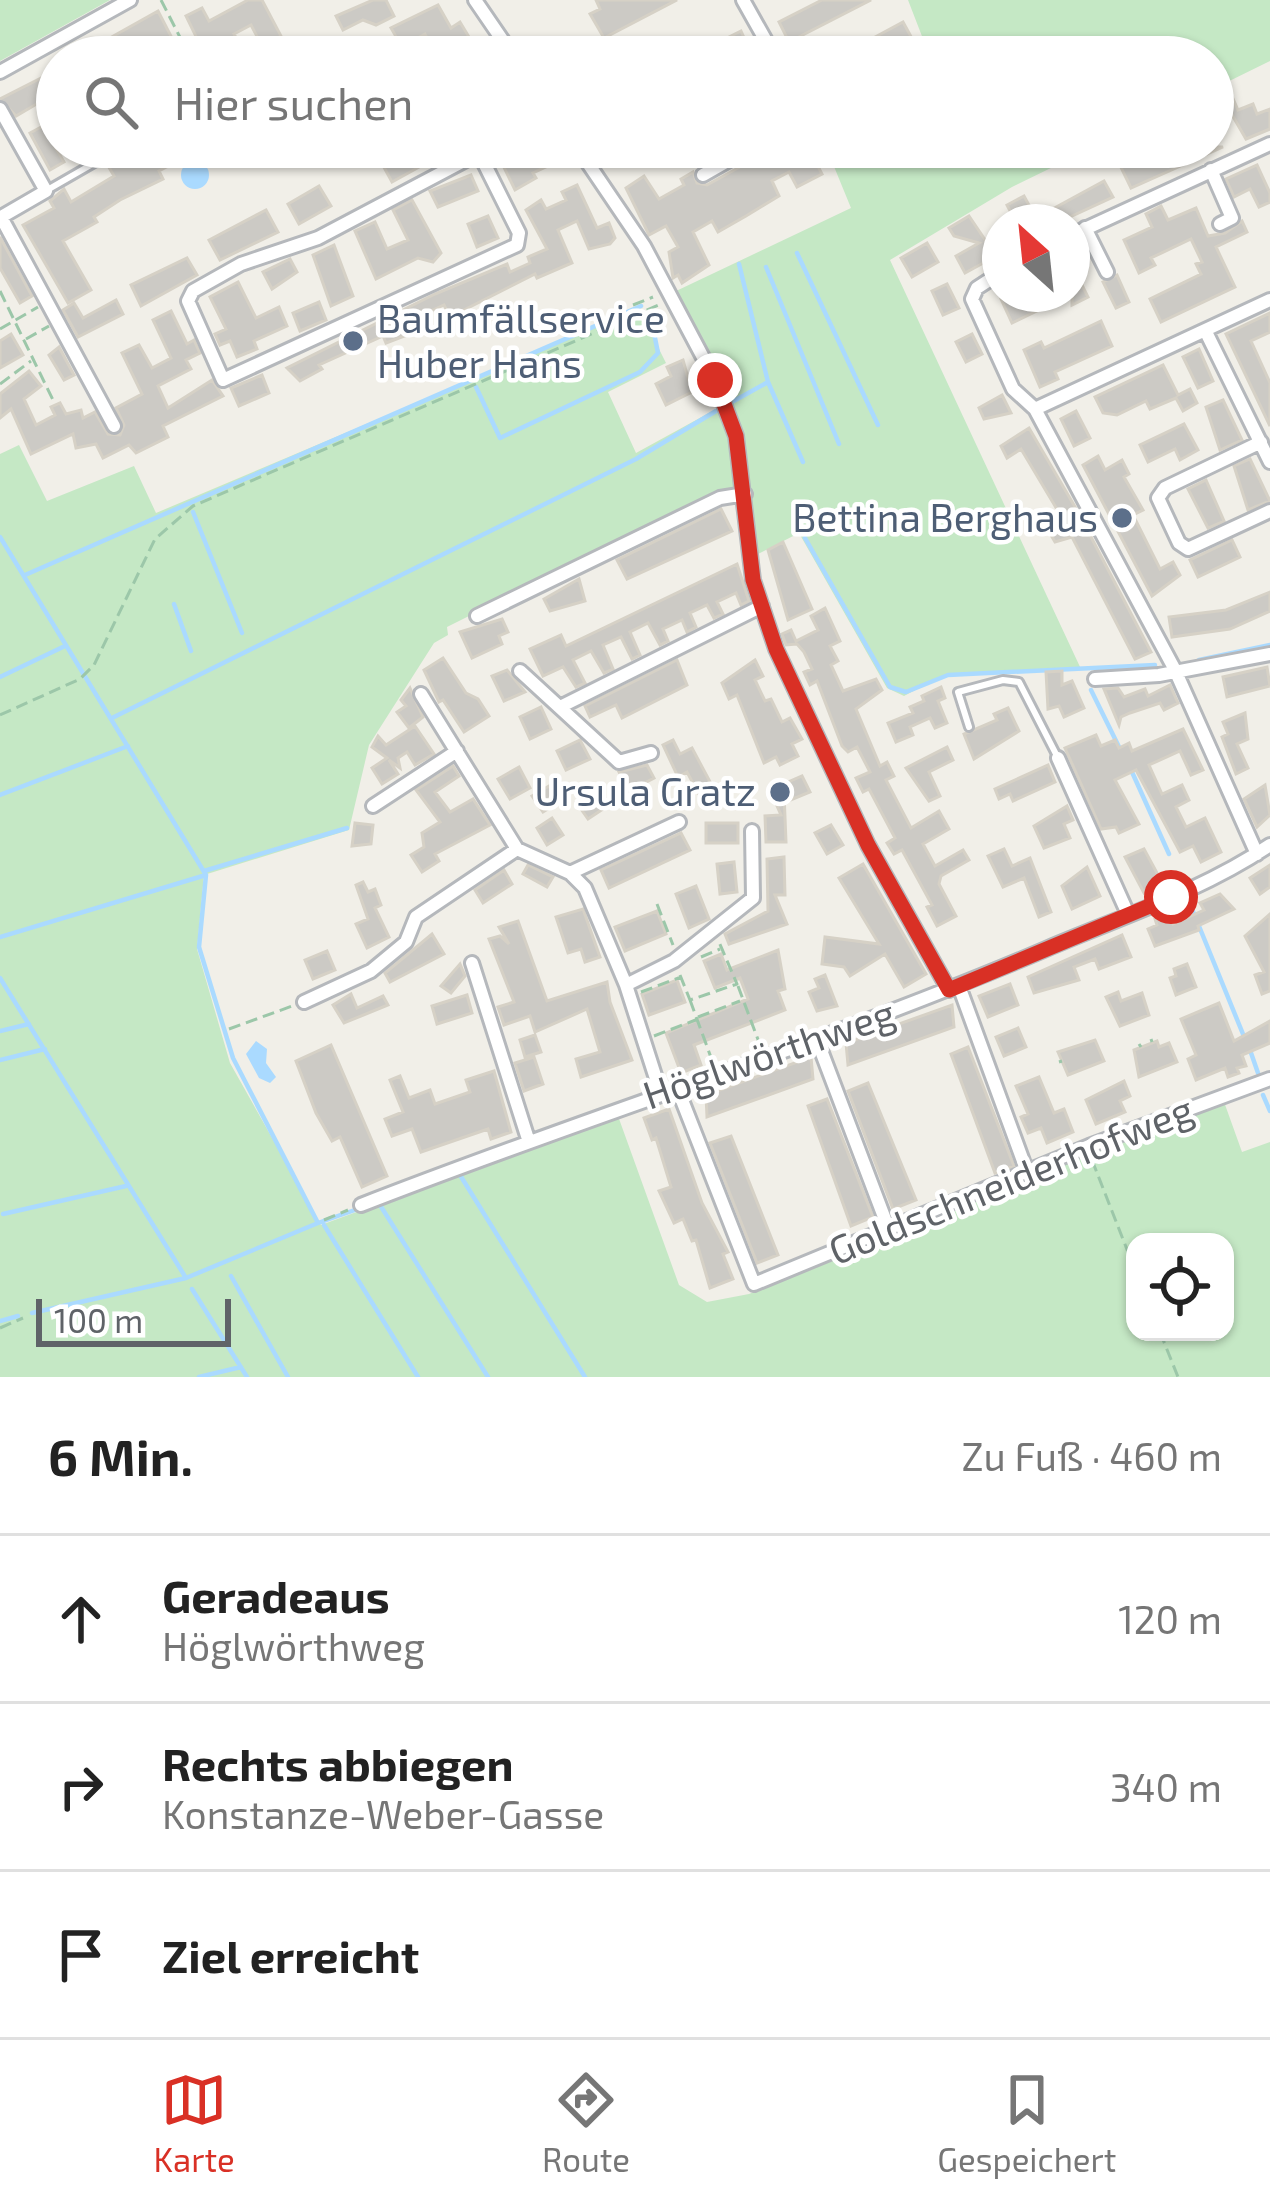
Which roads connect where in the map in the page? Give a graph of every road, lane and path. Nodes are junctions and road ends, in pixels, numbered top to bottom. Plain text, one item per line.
1 (130, 0) edge
2 (161, 0) edge
3 (475, 0) edge
4 (742, 0) edge
5 (66, 36) edge
6 (179, 36) edge
7 (500, 36) edge
8 (763, 36) edge
9 (36, 53) edge
10 (0, 73) edge
11 (0, 110) edge
12 (1270, 144) edge
13 (1234, 160) edge
14 (86, 168) edge
15 (445, 168) edge
16 (487, 168) edge
17 (590, 168) edge
18 (715, 168) edge
19 (1216, 168) edge
20 (1211, 170) junction
21 (703, 175) dead end
22 (46, 191) junction
23 (1220, 224) dead end
24 (1090, 226) edge
25 (1090, 249) edge
26 (1107, 272) dead end
27 (982, 285) edge
28 (0, 291) edge
29 (670, 293) junction
30 (50, 300) junction
31 (1270, 300) edge
32 (633, 305) dead end
33 (61, 320) junction
34 (14, 321) junction
35 (0, 329) edge
36 (1206, 332) junction
37 (23, 340) junction
38 (32, 360) junction
39 (0, 384) edge
40 (52, 400) dead end
41 (1035, 409) junction
42 (114, 426) dead end
43 (1261, 442) junction
44 (1270, 462) edge
45 (745, 494) junction
46 (1270, 511) edge
47 (762, 606) junction
48 (477, 616) dead end
49 (1270, 655) edge
50 (520, 670) dead end
51 (1175, 670) junction
52 (1095, 679) dead end
53 (422, 694) dead end
54 (560, 707) junction
55 (0, 715) edge
56 (969, 727) dead end
57 (457, 751) junction
58 (651, 753) dead end
59 (1058, 758) joint
60 (373, 806) dead end
61 (679, 822) dead end
62 (752, 831) dead end
63 (1270, 845) edge
64 (517, 849) junction
65 (1257, 854) junction
66 (570, 873) junction
67 (657, 904) dead end
68 (1128, 914) junction
69 (714, 929) junction
70 (676, 959) junction
71 (472, 963) dead end
72 (681, 977) junction
73 (737, 985) junction
74 (954, 988) junction
75 (631, 989) junction
76 (690, 1000) junction
77 (743, 1000) junction
78 (304, 1002) joint
79 (697, 1018) junction
80 (229, 1029) dead end
81 (652, 1036) dead end
82 (817, 1040) junction
83 (765, 1059) junction
84 (718, 1076) junction
85 (1270, 1079) edge
86 (678, 1090) junction
87 (660, 1091) junction
88 (528, 1139) junction
89 (1089, 1146) junction
90 (1028, 1172) junction
91 (361, 1205) joint
92 (324, 1220) dead end
93 (890, 1230) junction
94 (1126, 1246) edge
95 (23, 1318) dead end
96 (0, 1328) edge
97 (1164, 1341) edge
98 (1178, 1377) edge

1 - 5 street
2 - 6 path
3 - 7 street
4 - 8 street
9 - 10 street
11 - 22 street
12 - 13 street
14 - 22 lane
15 - 16 street
17 - 29 street
18 - 21 street
19 - 20 street
20 - 23 street
20 - 24 street
22 - 30 street
25 - 26 street
27 - 41 street
28 - 34 path
29 - 32 path
29 - 45 street
29 - 55 path
30 - 33 street
30 - 34 path
31 - 36 street
33 - 37 path
33 - 42 street
34 - 35 path
34 - 37 path
36 - 41 street
36 - 43 street
37 - 38 path
38 - 39 path
38 - 40 path
41 - 51 street
43 - 44 street
43 - 46 street
45 - 47 street
45 - 48 street
47 - 54 street
47 - 74 street
49 - 51 street
50 - 54 street
51 - 52 street
51 - 65 street
53 - 57 street
54 - 58 street
56 - 59 lane
57 - 60 street
57 - 64 street
59 - 68 street
61 - 66 street
62 - 69 street
63 - 65 street, Höglwörthweg
64 - 66 street
64 - 78 street
65 - 68 street, Höglwörthweg
66 - 75 street
67 - 70 path
68 - 74 street, Höglwörthweg
69 - 70 street
69 - 73 path
70 - 72 path
70 - 75 street
71 - 88 street
72 - 75 path
72 - 76 path
73 - 76 path
73 - 77 path
74 - 82 street, Höglwörthweg
74 - 90 street
75 - 87 street
76 - 79 path
77 - 79 path
77 - 83 path
78 - 80 path
79 - 81 path
79 - 84 path
82 - 83 street, Höglwörthweg
82 - 93 street
83 - 84 street, Höglwörthweg
84 - 86 street, Höglwörthweg
85 - 89 street, Goldschneiderhofweg
86 - 87 street, Höglwörthweg
86 - 93 street, Goldschneiderhofweg
87 - 88 street, Höglwörthweg
88 - 91 street, Höglwörthweg
89 - 90 street, Goldschneiderhofweg
89 - 94 path
90 - 93 street, Goldschneiderhofweg
91 - 92 path
95 - 96 path
97 - 98 path

